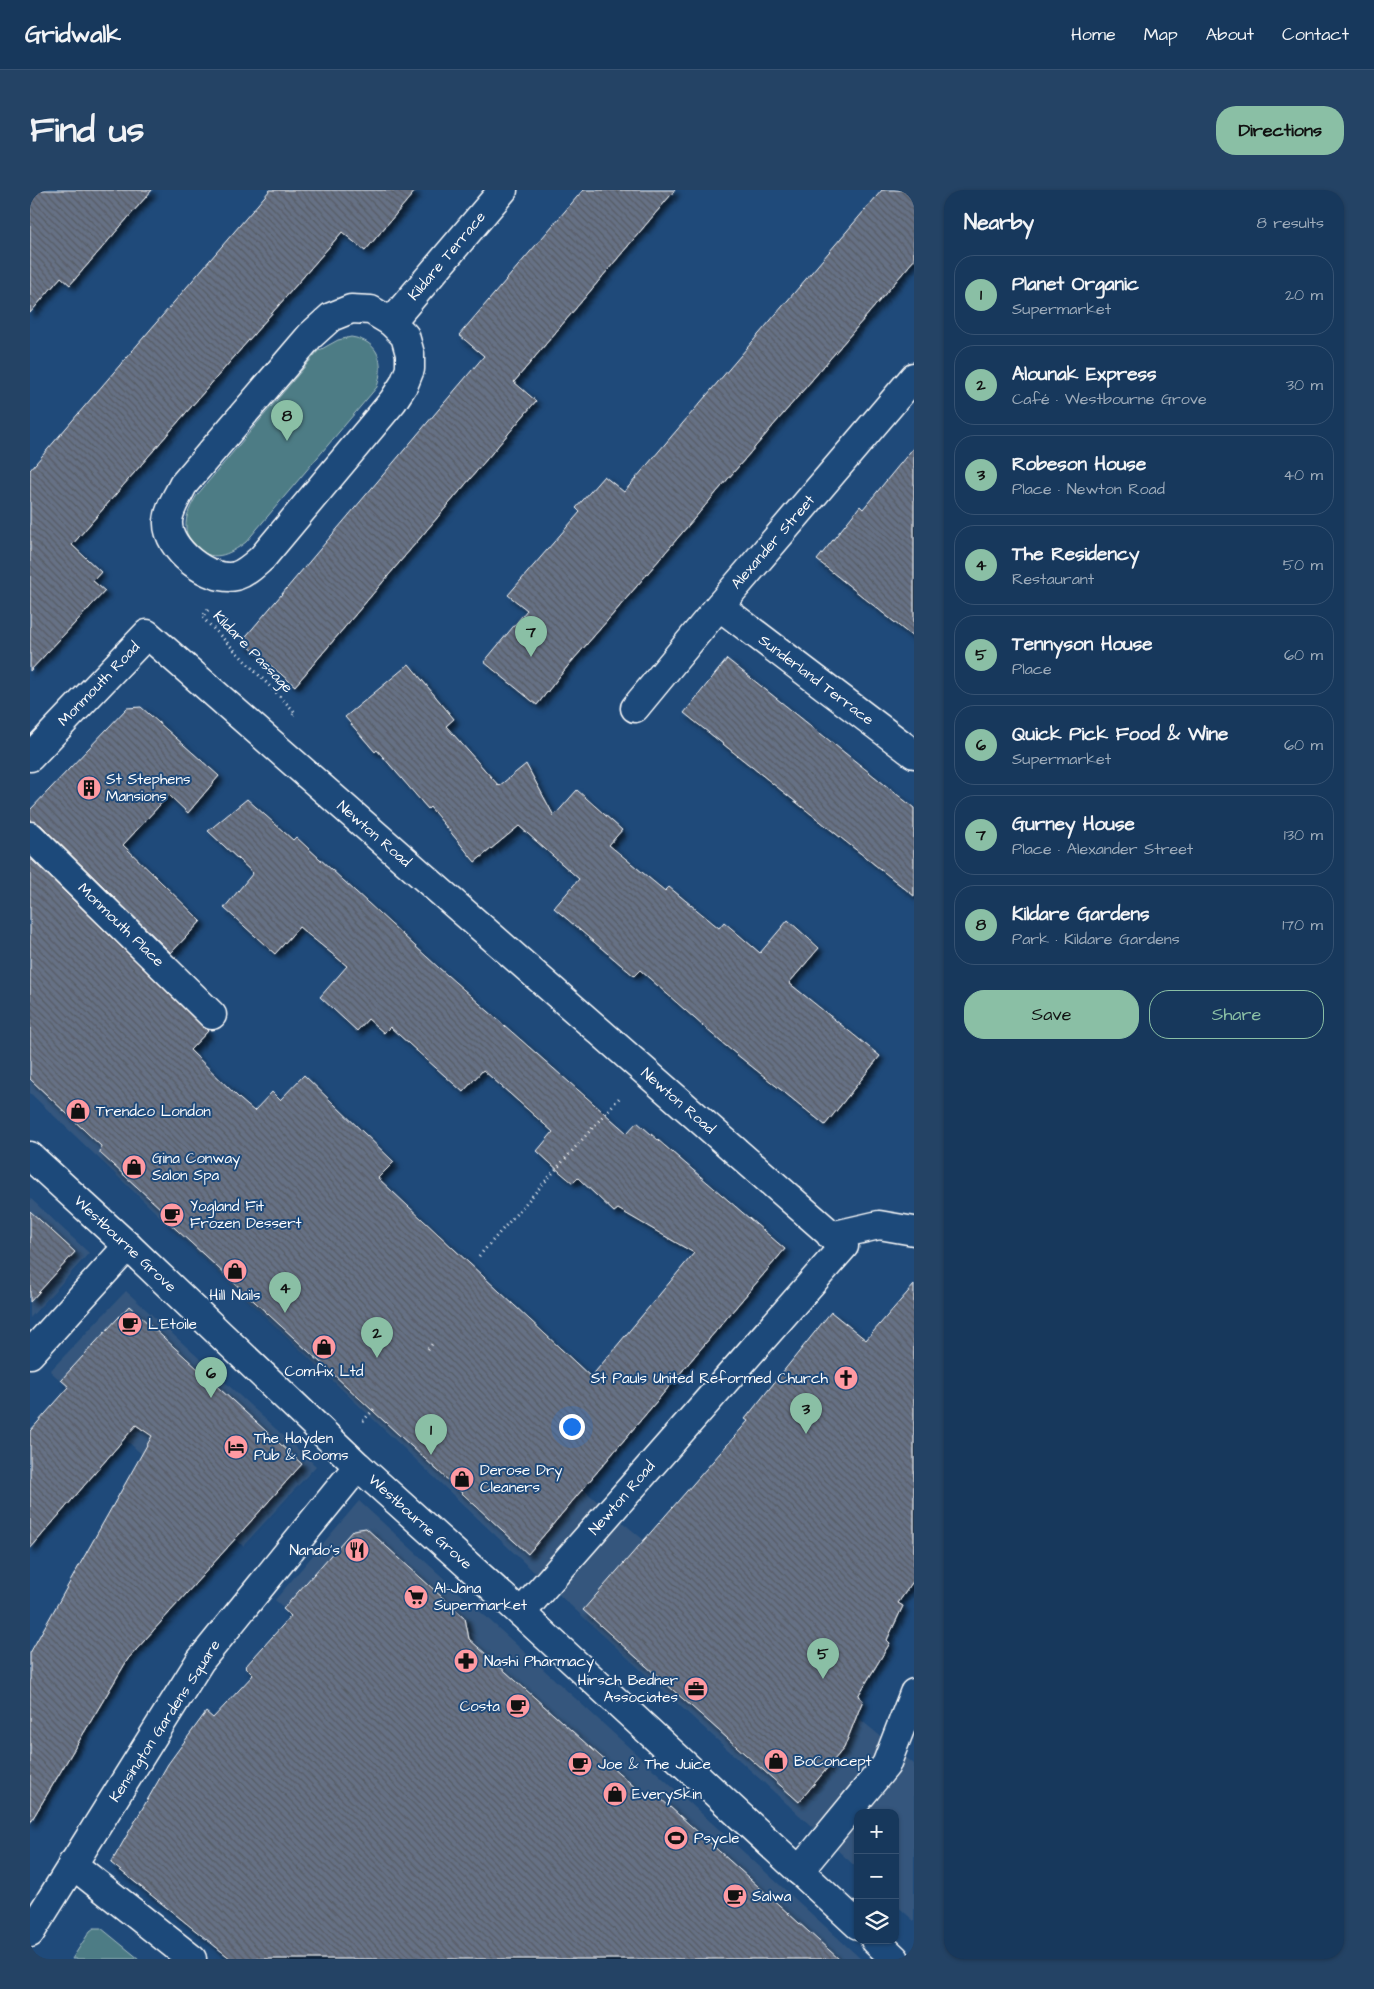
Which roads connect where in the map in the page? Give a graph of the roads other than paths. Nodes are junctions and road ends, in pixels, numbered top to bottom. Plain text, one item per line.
1 (503, 190) edge
2 (391, 322) junction
3 (912, 383) edge
4 (719, 606) junction
5 (147, 634) joint
6 (634, 708) dead end
7 (914, 754) edge
8 (30, 757) edge
9 (30, 836) edge
10 (212, 1015) dead end
11 (30, 1156) edge
12 (914, 1230) edge
13 (831, 1236) junction
14 (128, 1246) junction
15 (30, 1354) edge
16 (358, 1466) junction
17 (522, 1613) junction
18 (914, 1693) edge
19 (72, 1864) junction
20 (799, 1871) junction
21 (854, 1921) edge
22 (30, 1933) edge
23 (879, 1944) edge
24 (192, 1959) edge
25 (895, 1959) edge

1 - 2 street, Kildare Terrace
2 - 2 street
3 - 4 street, Alexander Street
4 - 6 street, Alexander Street
4 - 7 street, Sunderland Terrace
5 - 8 street, Monmouth Road
5 - 13 street, Newton Road
9 - 10 street, Monmouth Place
11 - 14 street, Westbourne Grove
12 - 13 street
13 - 17 street, Newton Road
14 - 15 street
14 - 16 street, Westbourne Grove
16 - 17 street, Westbourne Grove
16 - 19 street, Kensington Gardens Square
17 - 20 street, Westbourne Grove
18 - 20 street
19 - 22 street, Kensington Gardens Square
19 - 24 street
20 - 21 street, Westbourne Grove
23 - 25 street

